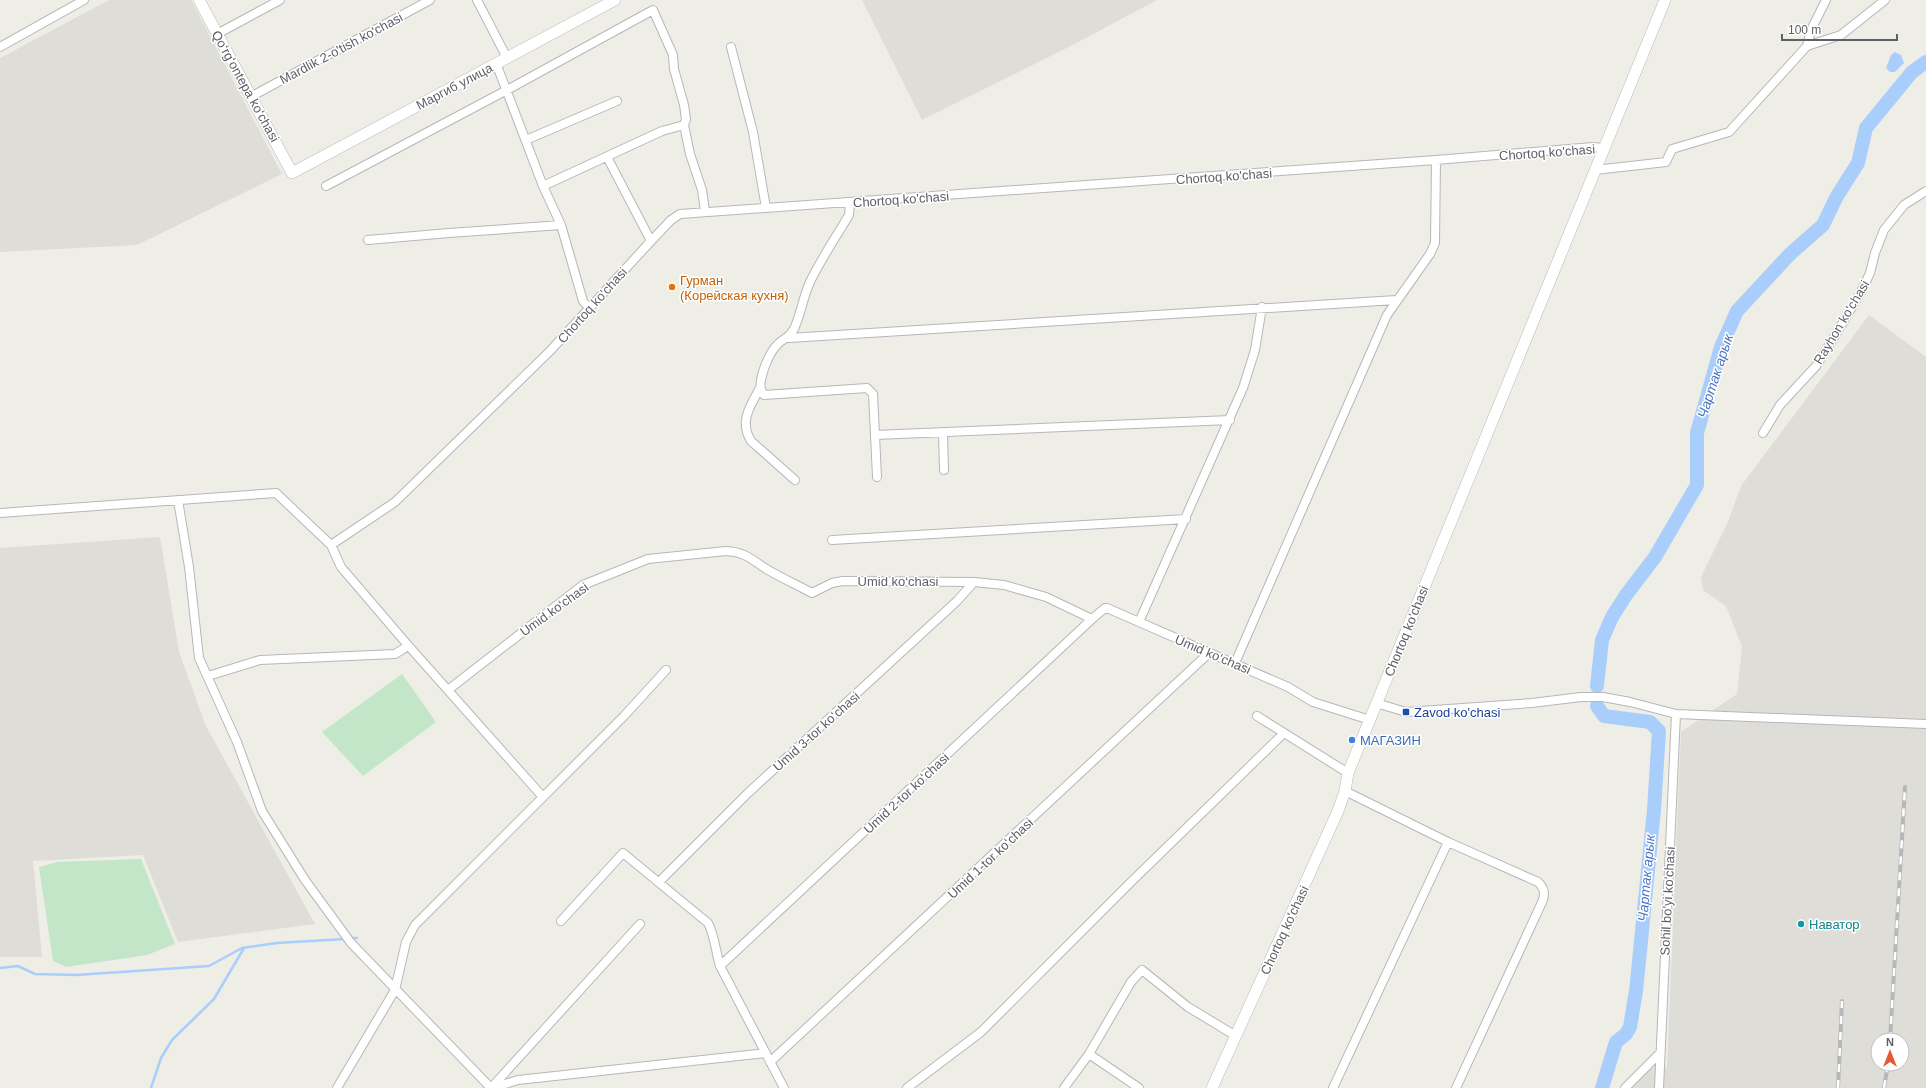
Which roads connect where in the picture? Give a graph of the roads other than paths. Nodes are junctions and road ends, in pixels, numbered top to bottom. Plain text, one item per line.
1 (84, 0) edge
2 (199, 0) edge
3 (280, 0) edge
4 (430, 0) edge
5 (477, 0) edge
6 (616, 0) edge
7 (1665, 0) edge
8 (1826, 0) edge
9 (1885, 0) edge
10 (217, 34) junction
11 (1807, 46) junction
12 (0, 47) edge
13 (731, 47) dead end
14 (507, 58) junction
15 (496, 63) junction
16 (507, 90) junction
17 (252, 96) junction
18 (617, 101) dead end
19 (684, 125) junction
20 (526, 140) junction
21 (1604, 148) junction
22 (607, 157) junction
23 (1436, 160) junction
24 (1595, 170) junction
25 (292, 173) joint
26 (326, 186) dead end
27 (543, 186) junction
28 (1926, 191) edge
29 (850, 203) junction
30 (766, 208) junction
31 (705, 211) junction
32 (561, 225) junction
33 (368, 240) dead end
34 (651, 241) junction
35 (1396, 300) junction
36 (1262, 307) junction
37 (589, 308) junction
38 (789, 338) junction
39 (760, 388) junction
40 (1230, 420) junction
41 (943, 433) junction
42 (1763, 433) dead end
43 (875, 436) junction
44 (944, 470) dead end
45 (877, 478) dead end
46 (795, 480) dead end
47 (178, 500) junction
48 (0, 513) edge
49 (1186, 519) junction
50 (832, 540) dead end
51 (331, 545) junction
52 (974, 582) junction
53 (1092, 619) junction
54 (1139, 622) junction
55 (408, 646) junction
56 (1209, 653) junction
57 (1235, 664) junction
58 (666, 670) dead end
59 (208, 676) junction
60 (448, 690) junction
61 (1376, 703) junction
62 (1676, 714) junction
63 (1257, 716) dead end
64 (1370, 720) junction
65 (1926, 724) edge
66 (1284, 733) junction
67 (1348, 773) junction
68 (1345, 791) junction
69 (542, 796) junction
70 (1448, 842) junction
71 (659, 882) junction
72 (561, 921) dead end
73 (640, 924) dead end
74 (720, 966) junction
75 (395, 990) junction
76 (1236, 1036) junction
77 (766, 1053) junction
78 (1660, 1053) junction
79 (1089, 1054) junction
80 (770, 1062) junction
81 (337, 1088) edge
82 (491, 1088) edge
83 (784, 1088) edge
84 (907, 1088) edge
85 (1064, 1088) edge
86 (1139, 1088) edge
87 (1212, 1088) edge
88 (1333, 1088) edge
89 (1456, 1088) edge
90 (1625, 1088) edge
91 (1659, 1088) edge

1 - 12 street
2 - 10 street, Qoʻrgʻontepa koʻchasi
3 - 10 street
4 - 17 street, Mardlik 2-o'tish ko'chasi
5 - 14 street
6 - 14 street, Маргиб улица
7 - 21 street, Chortoq ko'chasi
8 - 11 street, Chortoq ko'chasi
9 - 11 street, Chortoq ko'chasi
10 - 17 street, Qoʻrgʻontepa koʻchasi
11 - 24 street, Chortoq ko'chasi
13 - 30 street
14 - 15 street, Маргиб улица
15 - 16 street
15 - 25 street, Маргиб улица
16 - 19 street
16 - 20 street
16 - 26 street
17 - 25 street, Qoʻrgʻontepa koʻchasi
18 - 20 street
19 - 22 street
19 - 31 street
20 - 27 street
21 - 23 street, Chortoq ko'chasi
21 - 24 street, Chortoq ko'chasi
22 - 27 street
22 - 34 street
23 - 29 street, Chortoq ko'chasi
23 - 35 street
24 - 61 street, Chortoq ko'chasi
27 - 32 street
28 - 42 street, Rayhon ko'chasi
29 - 30 street, Chortoq ko'chasi
29 - 38 street
30 - 31 street, Chortoq ko'chasi
31 - 34 street, Chortoq ko'chasi
32 - 33 street
32 - 37 street
34 - 37 street, Chortoq ko'chasi
35 - 36 street
35 - 57 street
36 - 38 street
36 - 40 street
37 - 51 street, Chortoq ko'chasi
38 - 39 street
39 - 43 street
39 - 46 street
40 - 41 street
40 - 49 street
41 - 43 street
41 - 44 street
43 - 45 street
47 - 48 street
47 - 51 street
47 - 59 street
49 - 50 street
49 - 54 street
51 - 55 street
52 - 53 street, Umid ko‘chasi
52 - 60 street, Umid ko‘chasi
52 - 71 street, Umid 3-tor koʻchasi
53 - 54 street, Umid ko‘chasi
53 - 74 street, Umid 2-tor koʻchasi
54 - 56 street, Umid ko‘chasi
55 - 59 street
55 - 60 street
56 - 57 street, Umid ko‘chasi
56 - 80 street, Umid 1-tor koʻchasi
57 - 64 street, Umid ko‘chasi
58 - 69 street
59 - 75 street
60 - 69 street
61 - 62 street
61 - 64 street, Chortoq ko'chasi
62 - 65 street
62 - 78 street, Sohil bo'yi ko'chasi
63 - 66 street
64 - 67 street, Chortoq ko'chasi
66 - 67 street
66 - 84 street
67 - 68 street, Chortoq ko'chasi
68 - 70 street
68 - 76 street, Chortoq ko'chasi
69 - 75 street
70 - 88 street
70 - 89 street
71 - 72 street
71 - 74 street
73 - 82 street
74 - 77 street
75 - 81 street
75 - 82 street
76 - 79 street
76 - 87 street, Chortoq ko'chasi
77 - 80 street
77 - 82 street
78 - 90 street
78 - 91 street, Sohil bo'yi ko'chasi
79 - 85 street
79 - 86 street
80 - 83 street

